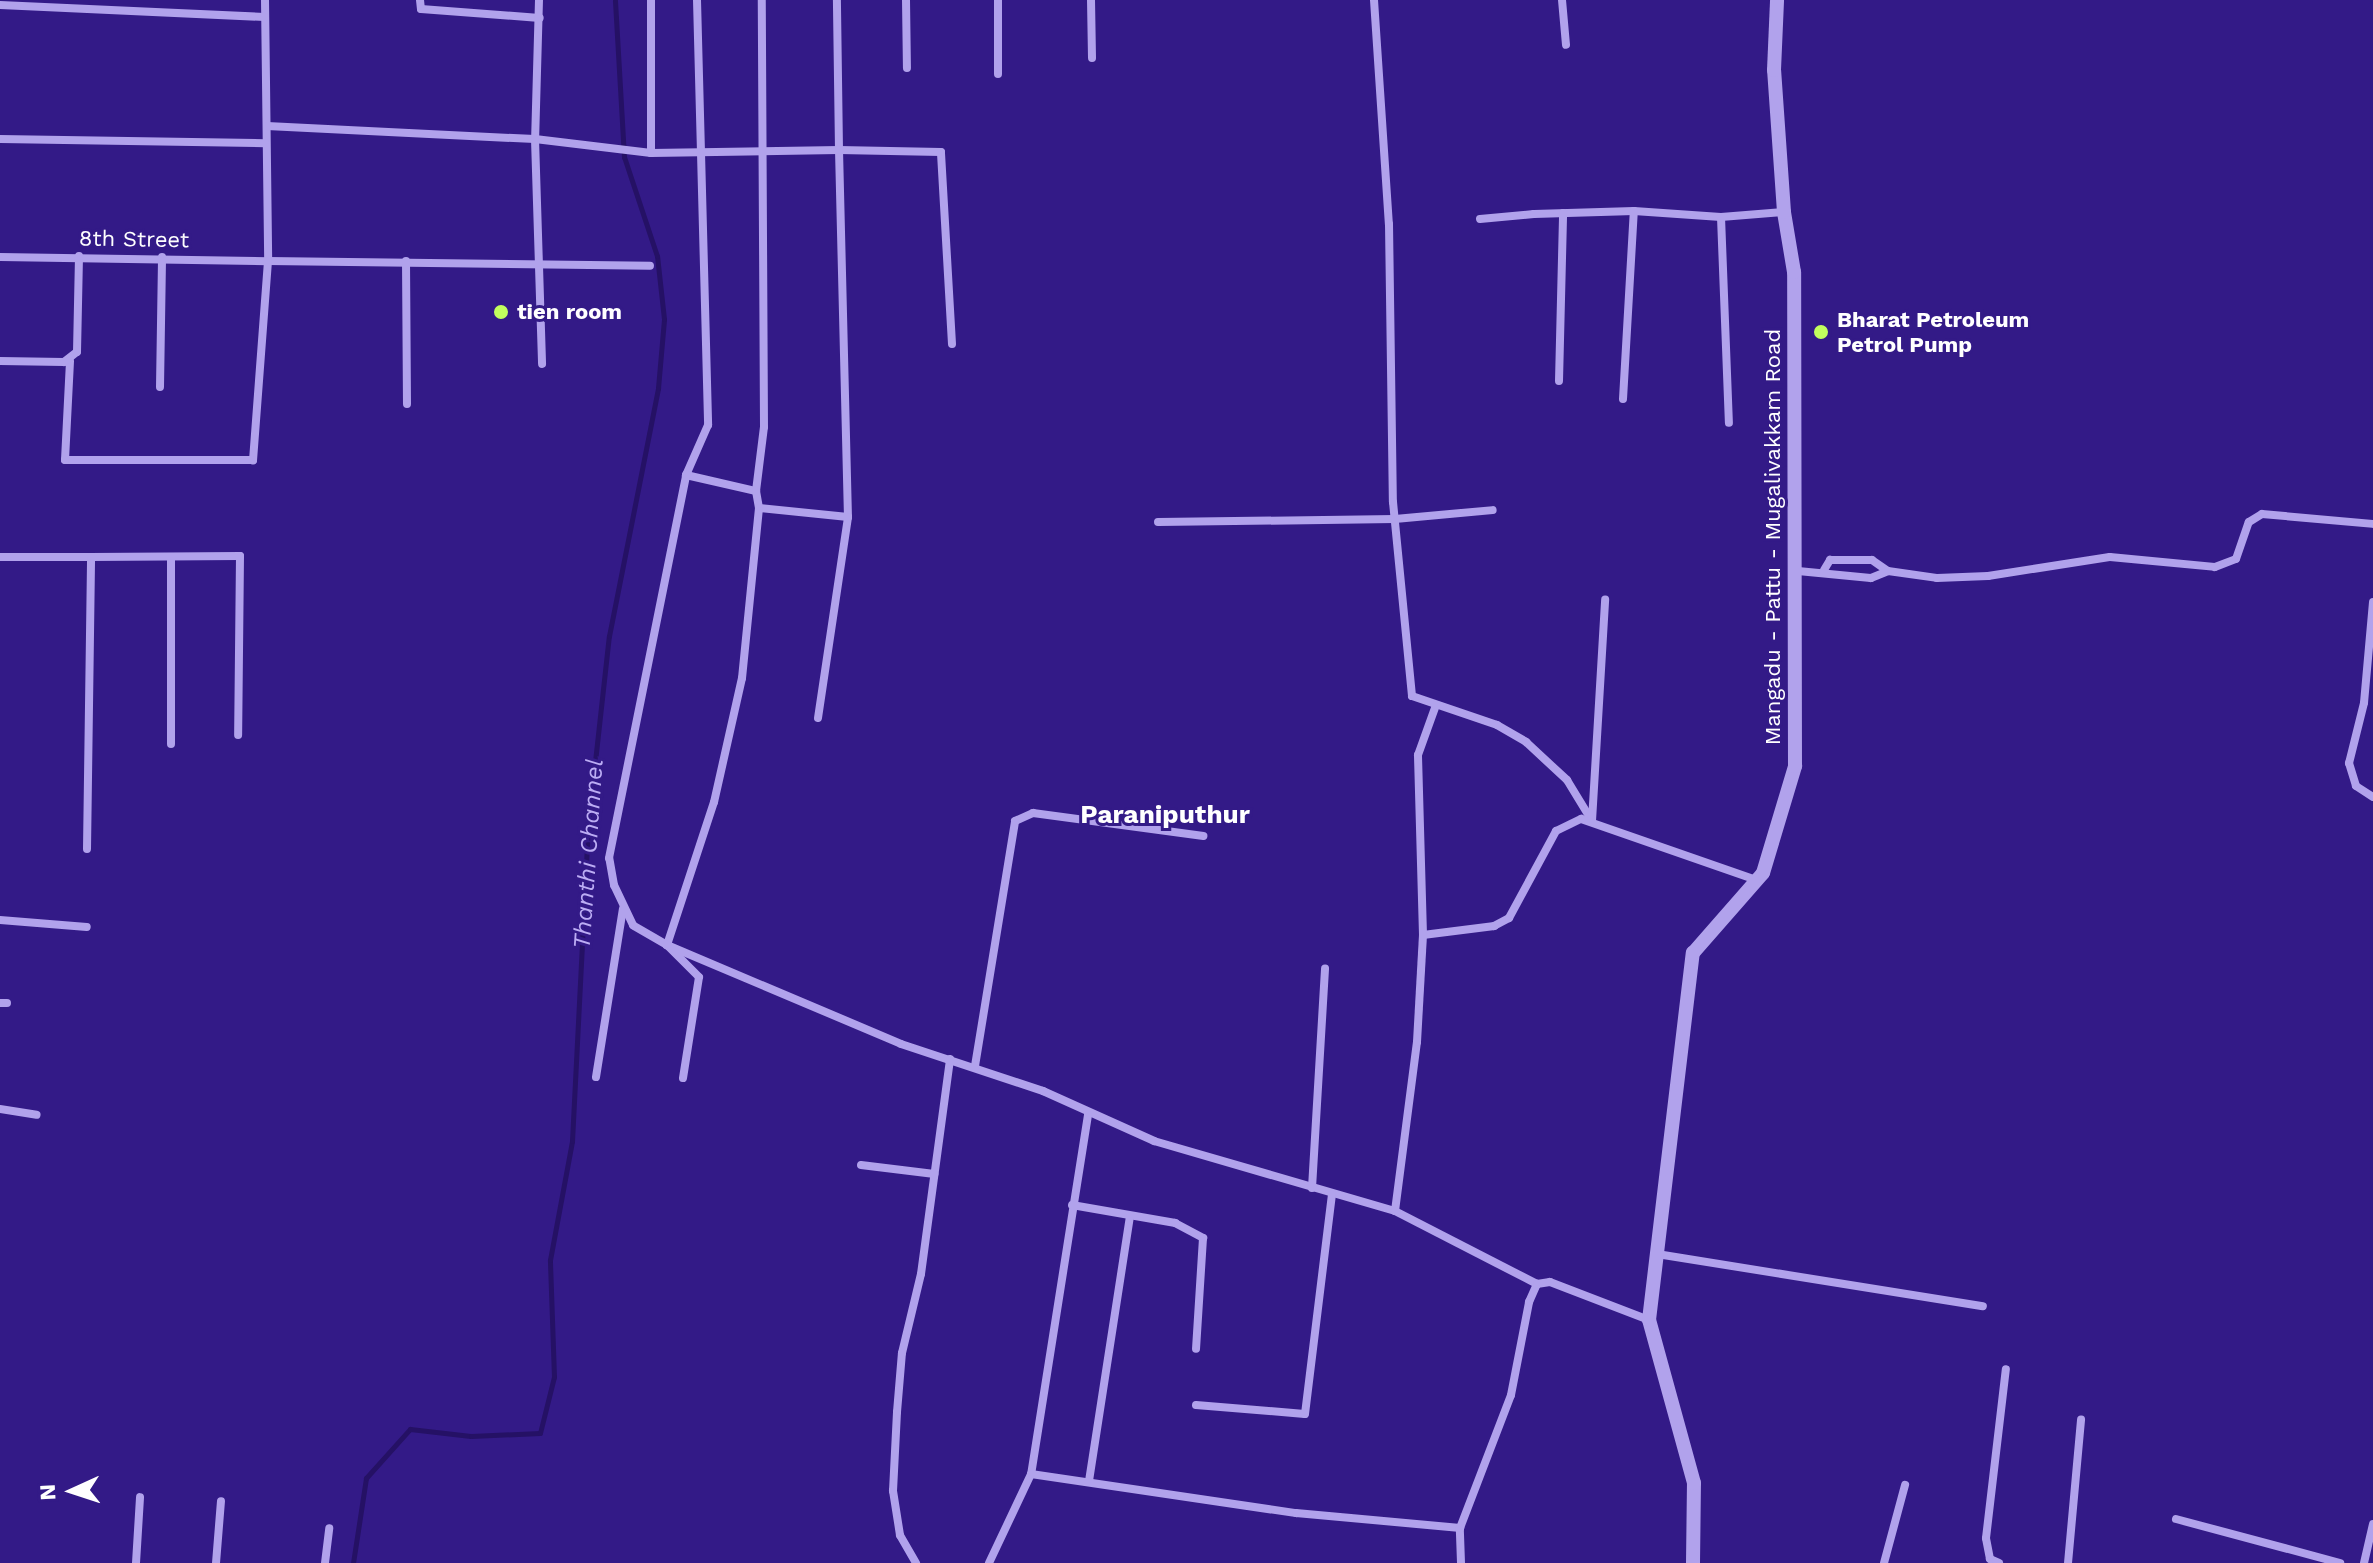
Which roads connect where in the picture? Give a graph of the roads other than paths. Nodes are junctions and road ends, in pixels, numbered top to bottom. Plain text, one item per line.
1 (265, 0) edge
2 (420, 0) edge
3 (539, 0) edge
4 (651, 0) edge
5 (697, 0) edge
6 (762, 0) edge
7 (837, 0) edge
8 (906, 0) edge
9 (998, 0) edge
10 (1091, 0) edge
11 (1374, 0) edge
12 (1562, 0) edge
13 (1777, 0) edge
14 (19, 3) edge
15 (137, 4) edge
16 (0, 5) edge
17 (265, 17) junction
18 (540, 18) junction
19 (1566, 45) dead end
20 (1092, 58) dead end
21 (907, 68) dead end
22 (998, 74) dead end
23 (267, 126) junction
24 (0, 139) edge
25 (535, 139) junction
26 (265, 143) junction
27 (839, 150) junction
28 (763, 152) junction
29 (651, 153) junction
30 (705, 153) junction
31 (1634, 211) junction
32 (1784, 212) junction
33 (1563, 213) junction
34 (1721, 217) junction
35 (1480, 219) dead end
36 (79, 256) junction
37 (0, 257) edge
38 (162, 257) junction
39 (268, 261) junction
40 (406, 261) junction
41 (539, 265) junction
42 (650, 266) dead end
43 (952, 344) dead end
44 (0, 361) edge
45 (70, 361) junction
46 (542, 364) dead end
47 (1559, 381) dead end
48 (160, 387) dead end
49 (1623, 399) dead end
50 (407, 404) dead end
51 (1729, 423) dead end
52 (686, 475) junction
53 (756, 491) junction
54 (759, 508) junction
55 (1493, 510) dead end
56 (848, 517) junction
57 (1395, 519) junction
58 (1158, 522) dead end
59 (2373, 524) edge
60 (0, 557) edge
61 (91, 557) junction
62 (171, 557) junction
63 (1824, 570) junction
64 (1798, 571) junction
65 (1888, 571) junction
66 (1605, 599) dead end
67 (2373, 602) edge
68 (1436, 705) junction
69 (818, 718) dead end
70 (238, 735) dead end
71 (171, 744) dead end
72 (2373, 797) edge
73 (1592, 821) junction
74 (1203, 836) dead end
75 (87, 849) dead end
76 (1757, 880) junction
77 (623, 908) junction
78 (0, 920) edge
79 (87, 927) dead end
80 (1423, 935) junction
81 (667, 945) junction
82 (1325, 968) dead end
83 (950, 1059) junction
84 (975, 1066) junction
85 (596, 1077) dead end
86 (683, 1078) dead end
87 (0, 1109) edge
88 (37, 1115) dead end
89 (1088, 1115) junction
90 (861, 1165) dead end
91 (934, 1174) junction
92 (1312, 1188) junction
93 (1332, 1195) junction
94 (1072, 1205) junction
95 (1395, 1211) junction
96 (1130, 1216) junction
97 (1657, 1254) junction
98 (1537, 1284) junction
99 (1983, 1306) dead end
100 (1649, 1320) junction
101 (1196, 1349) dead end
102 (2006, 1369) dead end
103 (1196, 1405) dead end
104 (2081, 1420) dead end
105 (1031, 1474) junction
106 (1089, 1481) junction
107 (1905, 1485) dead end
108 (140, 1497) dead end
109 (221, 1501) dead end
110 (2176, 1519) dead end
111 (329, 1528) dead end
112 (1460, 1528) junction
113 (2372, 1528) edge
114 (136, 1563) edge
115 (216, 1563) edge
116 (325, 1563) edge
117 (916, 1563) edge
118 (989, 1563) edge
119 (1461, 1563) edge
120 (1693, 1563) edge
121 (1884, 1563) edge
122 (1999, 1563) edge
123 (2068, 1563) edge
124 (2340, 1563) edge
125 (2364, 1563) edge

1 - 17 street
2 - 18 street
3 - 18 street
4 - 29 street
5 - 30 street
6 - 28 street
7 - 27 street
8 - 21 street
9 - 22 street
10 - 20 street
11 - 57 street
12 - 19 street
13 - 32 street, Mangadu - Pattu - Mugalivakkam Road
14 - 15 street
14 - 16 street
15 - 17 street
17 - 23 street
18 - 25 street
23 - 25 street
23 - 26 street
24 - 26 street
25 - 29 street
25 - 41 street
26 - 39 street
27 - 28 street
27 - 43 street
27 - 56 street
28 - 30 street
28 - 53 street
29 - 30 street
30 - 52 street
31 - 33 street
31 - 34 street
31 - 49 street
32 - 34 street
32 - 64 street, Mangadu - Pattu - Mugalivakkam Road
33 - 35 street
33 - 47 street
34 - 51 street
36 - 37 street, 8th Street
36 - 38 street, 8th Street
36 - 45 street
38 - 39 street, 8th Street
38 - 48 street
39 - 40 street, 8th Street
39 - 45 street
40 - 41 street, 8th Street
40 - 50 street
41 - 42 street, 8th Street
41 - 46 street
44 - 45 street
52 - 53 street
52 - 77 street
53 - 54 street
54 - 56 street
54 - 81 street
55 - 57 street
56 - 69 street
57 - 58 street
57 - 68 street
59 - 65 street
60 - 61 street
61 - 62 street
61 - 75 street
62 - 70 street
62 - 71 street
63 - 64 street
63 - 65 street
63 - 65 street
64 - 76 street, Mangadu - Pattu - Mugalivakkam Road
66 - 73 street
67 - 72 street
68 - 73 street
68 - 80 street
73 - 76 street
73 - 80 street
74 - 84 street
76 - 97 street, Mangadu - Pattu - Mugalivakkam Road
77 - 81 street
77 - 85 street
78 - 79 street
80 - 95 street
81 - 83 street
81 - 86 street
82 - 92 street
83 - 84 street
83 - 91 street
84 - 89 street
87 - 88 street
89 - 92 street
89 - 94 street
90 - 91 street
91 - 117 street
92 - 93 street
93 - 95 street
93 - 103 street
94 - 96 street
94 - 105 street
95 - 98 street
96 - 101 street
96 - 106 street
97 - 99 street
97 - 100 street, Mangadu - Pattu - Mugalivakkam Road
98 - 100 street
98 - 112 street
100 - 120 street, Mangadu - Pattu - Mugalivakkam Road
102 - 122 street
104 - 123 street
105 - 106 street
105 - 118 street
106 - 112 street
107 - 121 street
108 - 114 street
109 - 115 street
110 - 124 street
111 - 116 street
112 - 119 street
113 - 125 street

